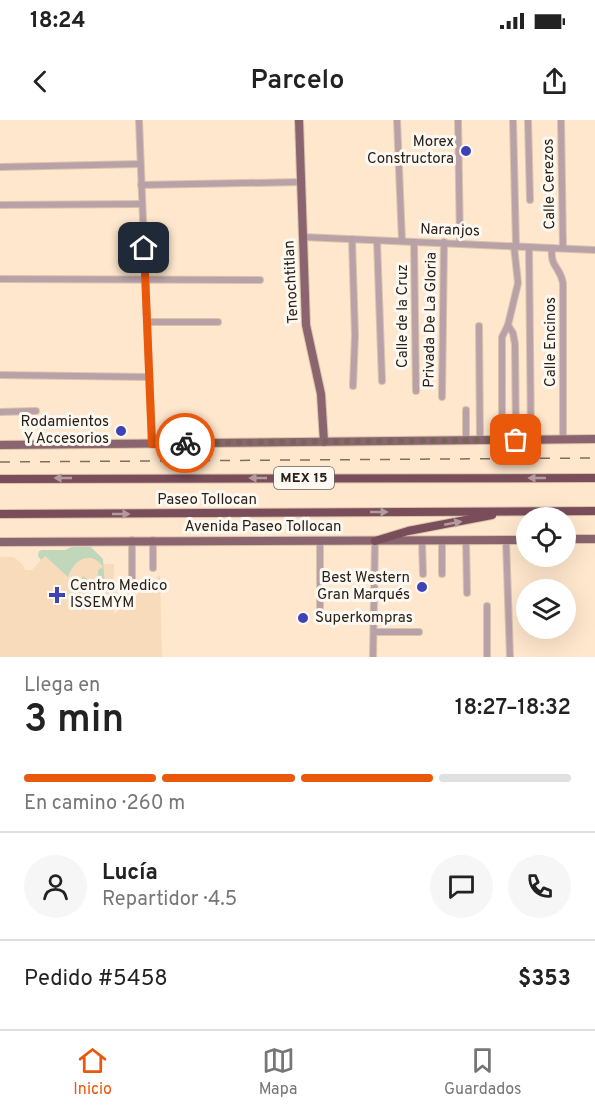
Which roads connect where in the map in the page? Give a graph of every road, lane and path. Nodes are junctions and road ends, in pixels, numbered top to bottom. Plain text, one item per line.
1 (139, 120) edge
2 (299, 120) edge
3 (397, 120) edge
4 (458, 120) edge
5 (513, 120) edge
6 (528, 120) edge
7 (561, 120) edge
8 (140, 164) junction
9 (0, 167) edge
10 (301, 182) junction
11 (141, 186) junction
12 (530, 200) dead end
13 (142, 204) junction
14 (0, 205) edge
15 (303, 237) junction
16 (352, 239) junction
17 (377, 241) junction
18 (402, 241) junction
19 (414, 242) junction
20 (444, 242) junction
21 (460, 243) junction
22 (515, 246) junction
23 (529, 247) junction
24 (552, 248) junction
25 (563, 248) junction
26 (595, 250) edge
27 (0, 279) edge
28 (146, 279) junction
29 (260, 280) dead end
30 (147, 322) junction
31 (218, 322) dead end
32 (508, 325) junction
33 (479, 326) dead end
34 (0, 375) edge
35 (149, 377) junction
36 (382, 381) dead end
37 (353, 386) dead end
38 (416, 391) dead end
39 (442, 397) dead end
40 (466, 410) dead end
41 (36, 411) dead end
42 (0, 412) edge
43 (563, 439) junction
44 (595, 439) edge
45 (466, 440) junction
46 (480, 440) junction
47 (502, 440) junction
48 (516, 440) junction
49 (531, 440) junction
50 (324, 442) junction
51 (152, 444) junction
52 (0, 445) edge
53 (0, 478) edge
54 (595, 478) edge
55 (513, 511) junction
56 (595, 511) edge
57 (0, 514) edge
58 (576, 539) edge
59 (595, 539) edge
60 (132, 540) junction
61 (153, 540) junction
62 (320, 540) junction
63 (422, 540) junction
64 (442, 540) junction
65 (466, 540) junction
66 (506, 540) junction
67 (516, 540) edge
68 (375, 541) junction
69 (0, 542) edge
70 (153, 568) dead end
71 (423, 574) dead end
72 (442, 574) dead end
73 (132, 585) dead end
74 (467, 592) dead end
75 (487, 606) dead end
76 (320, 611) dead end
77 (374, 632) junction
78 (419, 632) dead end
79 (373, 657) edge
80 (487, 657) edge
81 (510, 657) edge

1 - 8 street
2 - 10 main road, Tenochtitlan
3 - 18 street
4 - 21 street
5 - 22 street
6 - 12 street
7 - 25 street, Calle Cerezos
8 - 9 street
8 - 11 street
10 - 11 street
10 - 15 main road, Tenochtitlan
11 - 13 street
13 - 14 street
13 - 28 street
15 - 16 street, Naranjos
15 - 50 main road, Tenochtitlan
16 - 17 street, Naranjos
16 - 37 street
17 - 18 street, Naranjos
17 - 36 street
18 - 19 street, Naranjos
19 - 20 street, Naranjos
19 - 38 street, Calle de la Cruz
20 - 21 street, Naranjos
20 - 39 street, Privada De La Gloria
21 - 22 street, Naranjos
22 - 23 street, Naranjos
22 - 32 street
23 - 24 street, Naranjos
23 - 49 street
24 - 25 street, Naranjos
24 - 43 street, Calle Encinos
25 - 26 street, Naranjos
27 - 28 street
28 - 29 street
28 - 30 street
30 - 31 street
30 - 35 street
32 - 47 street
32 - 48 street
33 - 46 street
34 - 35 street
35 - 51 street
40 - 45 street
41 - 42 street
43 - 44 main road
43 - 49 main road
45 - 46 main road
45 - 50 main road
46 - 47 main road
47 - 48 main road
48 - 49 main road
50 - 51 main road
51 - 52 main road
54 -> 53 highway, Paseo Tollocan / MEX 15
55 - 56 highway, Paseo Tollocan
57 -> 55 highway, Paseo Tollocan
68 -> 55 highway
58 - 59 main road
60 - 61 main road, Avenida Paseo Tollocan
60 - 69 main road, Avenida Paseo Tollocan
60 - 73 street
61 - 62 main road, Avenida Paseo Tollocan
61 - 70 street
62 - 68 main road, Avenida Paseo Tollocan
62 - 76 street
63 - 64 main road, Avenida Paseo Tollocan
63 - 68 main road, Avenida Paseo Tollocan
63 - 71 street
64 - 65 main road, Avenida Paseo Tollocan
64 - 72 street
65 - 66 main road, Avenida Paseo Tollocan
65 - 74 street
66 - 67 main road, Avenida Paseo Tollocan
66 - 81 street
68 - 77 street
75 - 80 street
77 - 78 street
77 - 79 street

